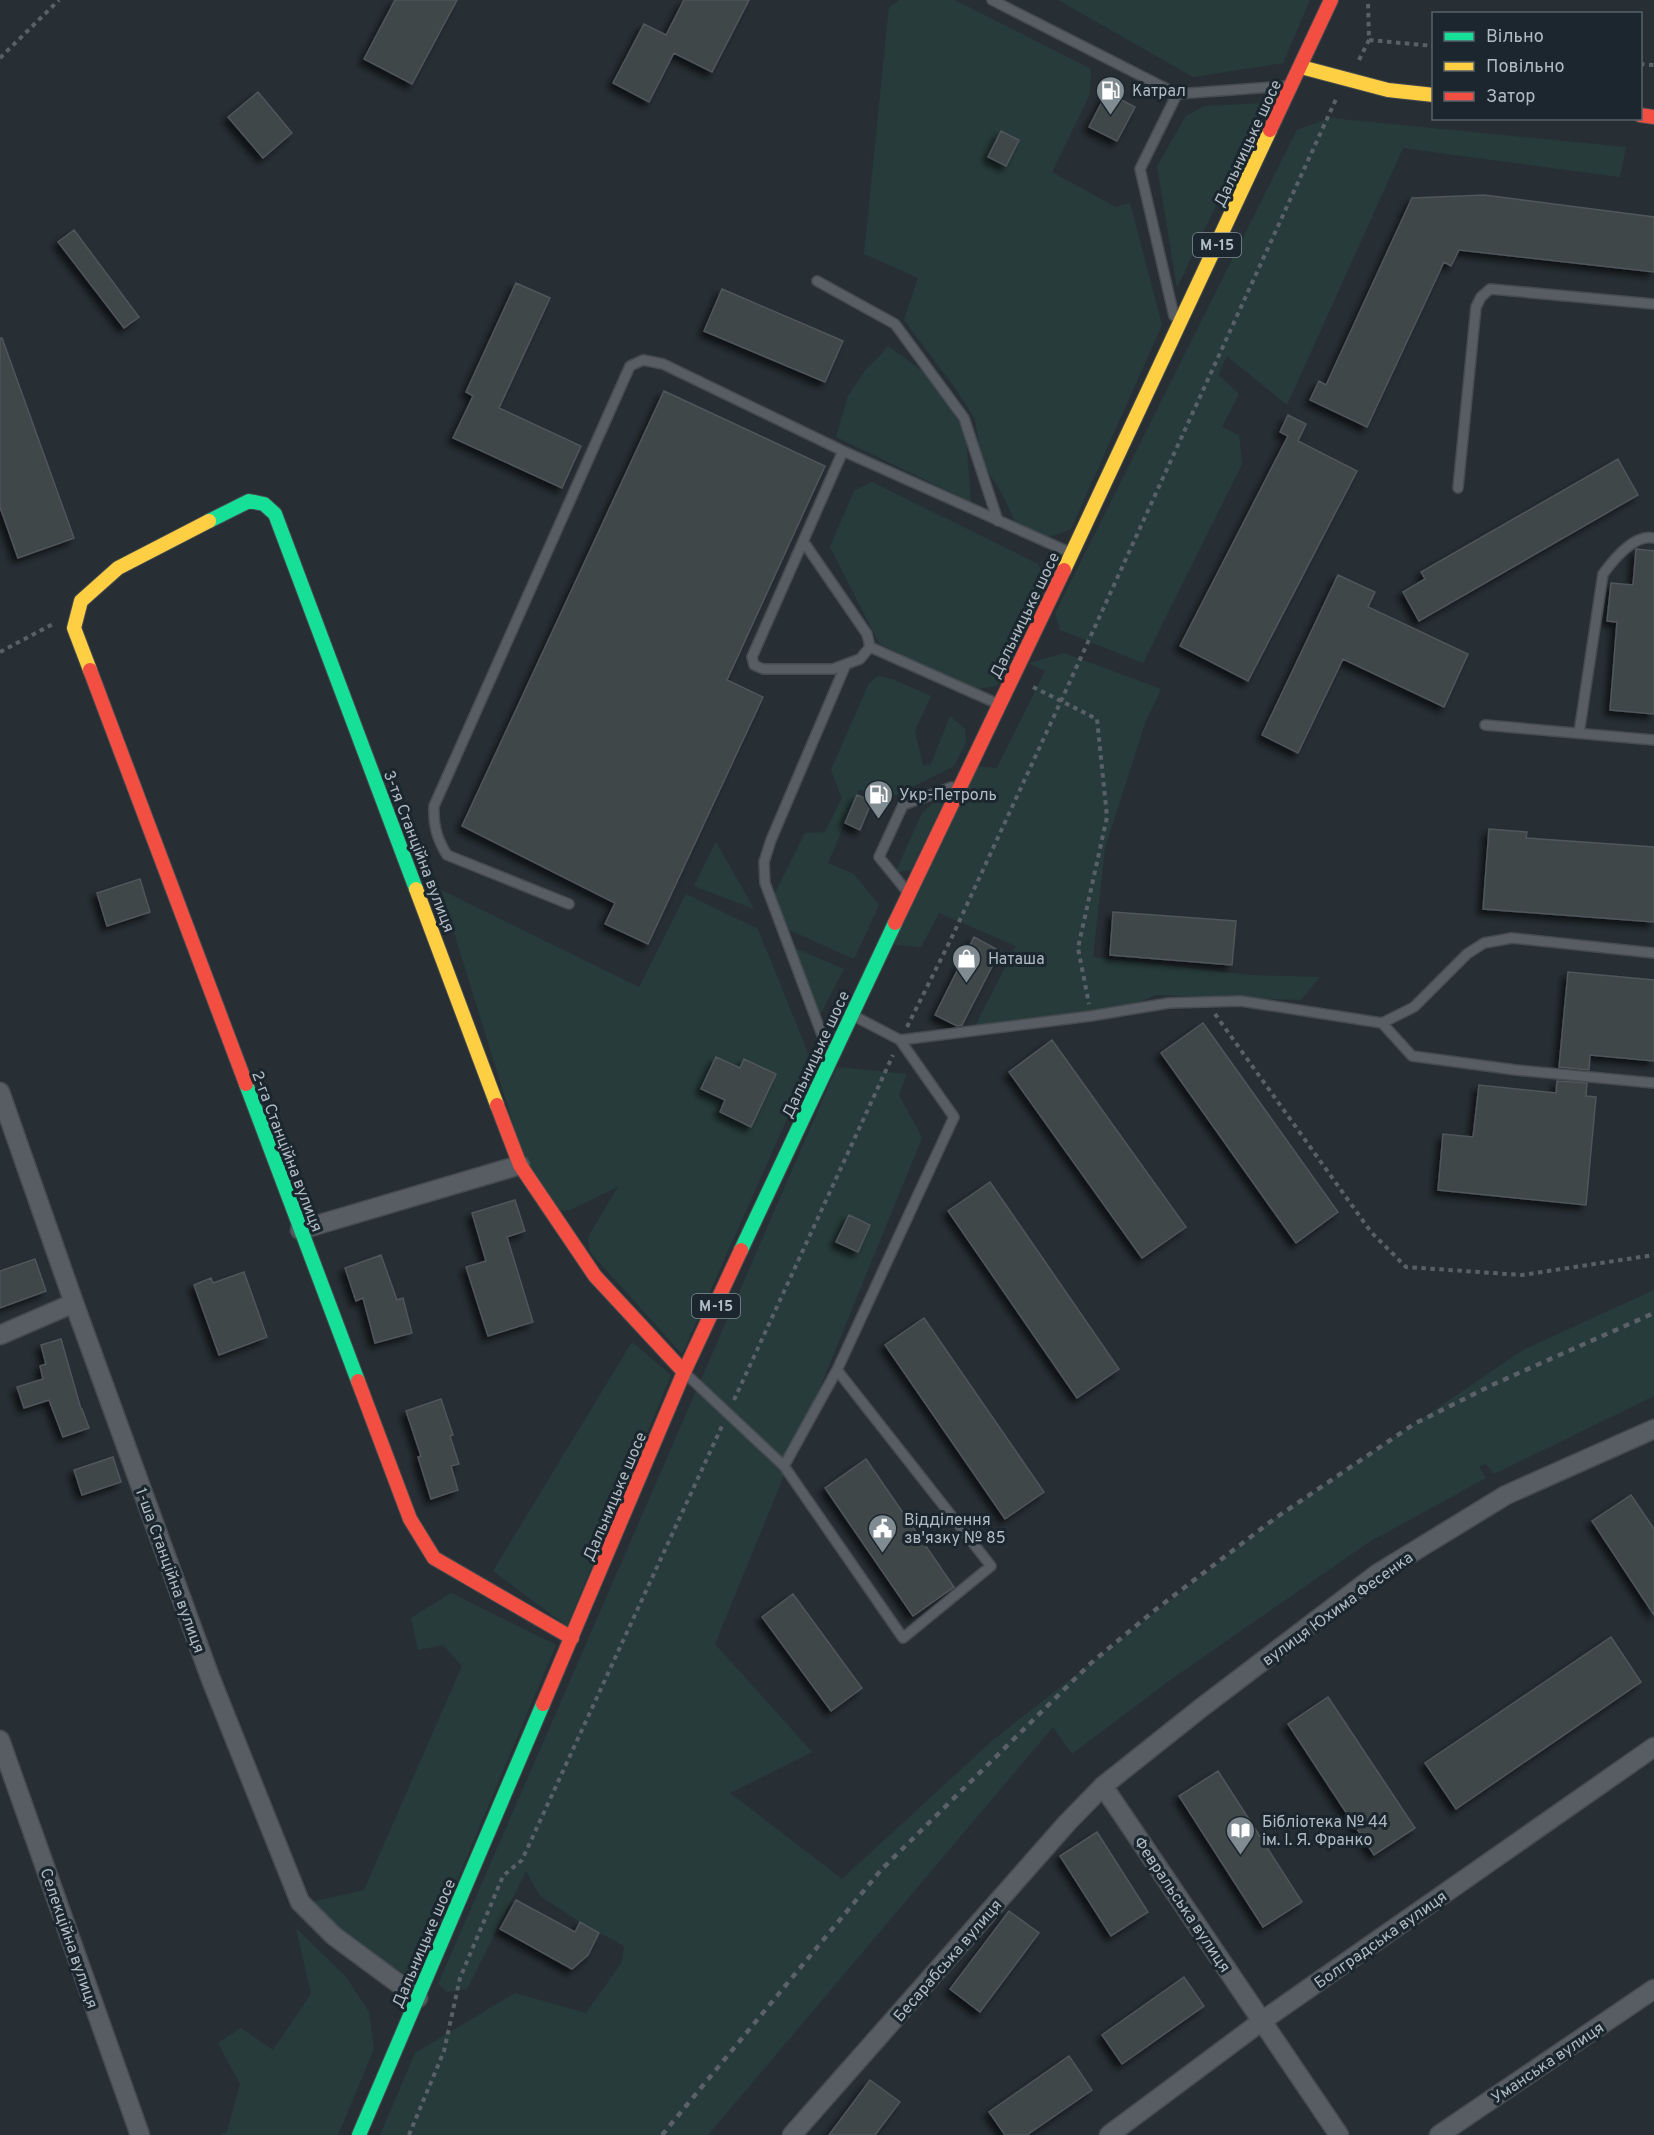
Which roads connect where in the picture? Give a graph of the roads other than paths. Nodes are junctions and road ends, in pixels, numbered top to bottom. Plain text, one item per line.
1 (992, 0) edge
2 (1331, 0) edge
3 (1300, 66) junction
4 (1292, 86) junction
5 (1177, 94) junction
6 (1432, 95) edge
7 (817, 281) dead end
8 (1654, 304) edge
9 (1177, 330) junction
10 (843, 451) junction
11 (1458, 488) dead end
12 (998, 521) junction
13 (1654, 538) edge
14 (803, 541) junction
15 (1072, 554) junction
16 (79, 606) joint
17 (870, 647) junction
18 (846, 664) junction
19 (999, 705) junction
20 (1485, 725) dead end
21 (1579, 733) junction
22 (1654, 740) edge
23 (960, 784) junction
24 (908, 894) junction
25 (569, 904) dead end
26 (1654, 953) edge
27 (852, 1015) junction
28 (1382, 1023) junction
29 (900, 1040) junction
30 (831, 1059) junction
31 (1654, 1083) edge
32 (0, 1092) edge
33 (520, 1165) junction
34 (300, 1230) junction
35 (74, 1303) junction
36 (0, 1335) edge
37 (837, 1370) junction
38 (684, 1372) junction
39 (1654, 1429) edge
40 (784, 1466) junction
41 (572, 1638) junction
42 (0, 1740) edge
43 (1654, 1747) edge
44 (1103, 1786) junction
45 (1654, 1989) edge
46 (418, 1998) junction
47 (1262, 2021) junction
48 (140, 2135) edge
49 (359, 2135) edge
50 (792, 2135) edge
51 (1109, 2135) edge
52 (1339, 2135) edge
53 (1439, 2135) edge

1 - 5 lane
2 - 3 street, Дальницьке шосе / М-15
3 - 4 street, Дальницьке шосе / М-15
3 - 6 street
4 - 5 lane
4 - 9 street, Дальницьке шосе / М-15
5 - 9 lane
7 - 12 lane
8 - 11 lane
9 - 15 street, Дальницьке шосе / М-15
10 - 12 lane
10 - 14 lane
10 - 25 lane
12 - 15 lane
13 - 21 lane
14 - 17 lane
14 - 18 lane
15 - 19 street, Дальницьке шосе / М-15
16 - 33 street, 3-тя Станційна вулиця
16 - 34 street, 2-га Станційна вулиця
17 - 18 lane
17 - 19 lane
18 - 30 lane
19 - 23 street, Дальницьке шосе / М-15
20 - 21 lane
21 - 22 lane
23 - 24 street, Дальницьке шосе / М-15
23 - 24 lane
24 - 27 street, Дальницьке шосе / М-15
26 - 28 lane
27 - 29 lane
27 - 30 street, Дальницьке шосе / М-15
28 - 29 lane
28 - 31 lane
29 - 37 lane
30 - 38 street, Дальницьке шосе / М-15
32 - 35 street, 1-ша Станційна вулиця
33 - 34 street
33 - 38 street, 3-тя Станційна вулиця
34 - 41 street, 2-га Станційна вулиця
35 - 36 street
35 - 46 street, 1-ша Станційна вулиця
37 - 40 lane
37 - 40 lane
38 - 40 lane
38 - 41 street, Дальницьке шосе / М-15
39 - 44 street, вулиця Юхима Фесенка
41 - 46 street, Дальницьке шосе / М-15
42 - 48 street, Селекційна вулиця
43 - 47 street, Болградська вулиця
44 - 47 street, Февральська вулиця
44 - 50 street, Бесарабська вулиця
45 - 53 street, Уманська вулиця
46 - 49 street, Дальницьке шосе / М-15
47 - 51 street, Болградська вулиця
47 - 52 street, Февральська вулиця

